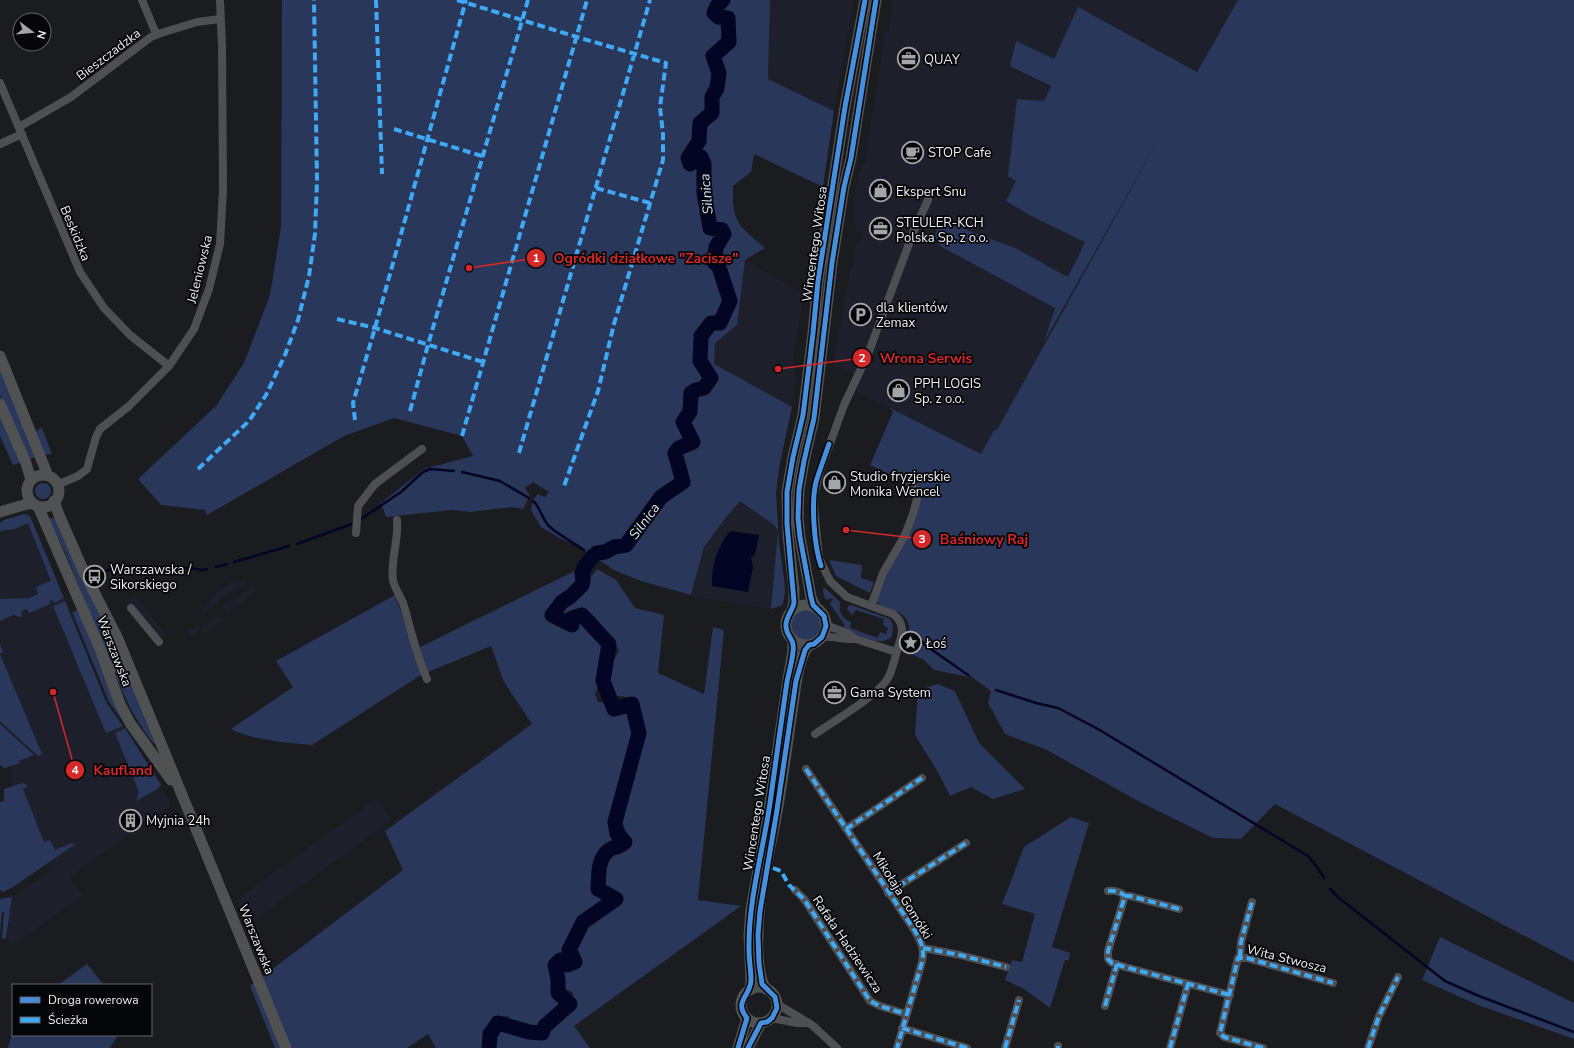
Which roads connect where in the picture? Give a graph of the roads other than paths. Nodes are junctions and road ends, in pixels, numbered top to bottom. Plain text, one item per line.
1 (142, 0) edge
2 (220, 0) edge
3 (865, 0) edge
4 (876, 0) edge
5 (220, 18) junction
6 (156, 34) junction
7 (0, 83) edge
8 (20, 130) junction
9 (0, 144) edge
10 (928, 200) dead end
11 (0, 356) edge
12 (169, 366) junction
13 (0, 404) edge
14 (422, 449) dead end
15 (48, 476) junction
16 (29, 485) junction
17 (57, 485) junction
18 (910, 485) dead end
19 (54, 501) junction
20 (36, 505) junction
21 (0, 506) edge
22 (0, 512) edge
23 (397, 520) dead end
24 (356, 533) dead end
25 (871, 606) junction
26 (131, 608) dead end
27 (816, 608) junction
28 (792, 610) junction
29 (826, 622) junction
30 (822, 638) junction
31 (856, 639) junction
32 (793, 641) junction
33 (159, 642) dead end
34 (809, 645) junction
35 (896, 652) junction
36 (126, 661) junction
37 (108, 670) junction
38 (428, 679) dead end
39 (815, 734) dead end
40 (806, 769) dead end
41 (922, 778) dead end
42 (182, 796) junction
43 (846, 829) junction
44 (966, 843) dead end
45 (795, 890) dead end
46 (1108, 891) dead end
47 (888, 893) junction
48 (1125, 896) junction
49 (1252, 902) dead end
50 (1179, 909) dead end
51 (923, 948) junction
52 (1240, 957) junction
53 (1117, 964) junction
54 (1006, 967) dead end
55 (1398, 978) dead end
56 (1333, 983) dead end
57 (1188, 984) junction
58 (766, 989) junction
59 (750, 990) junction
60 (1230, 995) junction
61 (1019, 1000) dead end
62 (777, 1004) junction
63 (1106, 1006) dead end
64 (906, 1014) junction
65 (747, 1018) junction
66 (772, 1018) junction
67 (760, 1023) junction
68 (807, 1023) junction
69 (902, 1028) junction
70 (286, 1048) edge
71 (738, 1048) edge
72 (748, 1048) edge
73 (837, 1048) edge
74 (896, 1048) edge
75 (967, 1048) edge
76 (1005, 1048) edge
77 (1170, 1048) edge
78 (1263, 1048) edge
79 (1368, 1048) edge

1 - 6 street
2 - 5 street, Jeleniowska
3 - 28 main road, Wincentego Witosa
4 - 27 main road, Wincentego Witosa
5 - 6 street, Bieszczadzka
5 - 12 street, Jeleniowska
6 - 8 street, Bieszczadzka
7 - 8 street, Beskidzka
8 - 9 street, Bieszczadzka
8 - 12 street, Beskidzka
10 - 25 street
11 - 15 main road
12 - 17 street, Jeleniowska
13 - 16 main road
14 - 24 street
15 - 16 main road
15 - 17 main road
16 - 20 main road
16 - 21 main road
17 - 19 main road
18 - 25 street
19 - 20 main road
19 - 36 main road, Warszawska
20 - 22 main road
20 - 37 main road, Warszawska
23 - 38 street
25 - 35 street
26 - 33 street
27 - 28 main road
27 - 29 main road
28 - 32 main road
29 - 30 main road
29 - 31 street
30 - 31 street
30 - 34 main road
31 - 35 street
32 - 34 main road
32 - 59 main road, Wincentego Witosa
34 - 58 main road, Wincentego Witosa
35 - 39 street
36 - 37 main road
36 - 42 main road, Warszawska
37 - 42 main road, Warszawska
40 - 43 street, Mikołaja Gomółki
41 - 43 street
42 - 70 main road, Warszawska
43 - 47 street, Mikołaja Gomółki
44 - 47 street
45 - 64 street, Rafała Hadziewicza
46 - 48 street
47 - 51 street, Mikołaja Gomółki
48 - 50 street
48 - 53 street
49 - 52 street
51 - 54 street
51 - 64 street, Mikołaja Gomółki
52 - 56 street, Wita Stwosza
52 - 60 street, Wita Stwosza
53 - 57 street
53 - 63 street
55 - 79 street
57 - 60 street
57 - 77 street
58 - 59 main road
58 - 62 main road
59 - 65 main road
60 - 78 street, Wita Stwosza
61 - 76 street
62 - 66 main road
62 - 68 street
64 - 69 street, Mikołaja Gomółki
65 - 67 main road
65 - 71 main road
66 - 67 main road
66 - 68 street
67 - 72 main road
68 - 73 street
69 - 74 street, Mikołaja Gomółki
69 - 75 street

